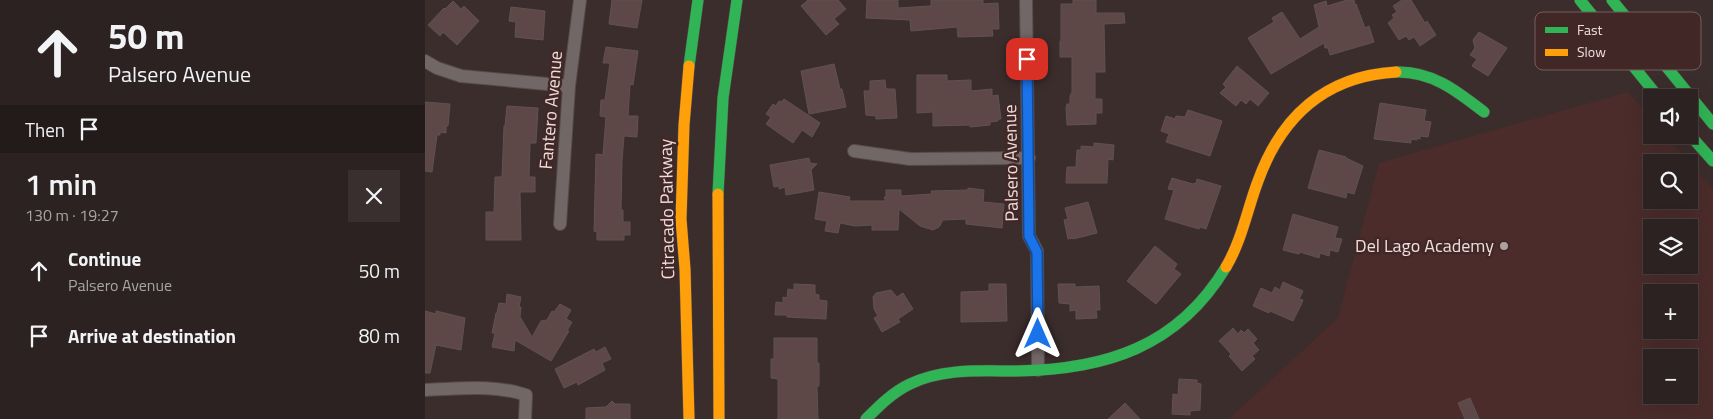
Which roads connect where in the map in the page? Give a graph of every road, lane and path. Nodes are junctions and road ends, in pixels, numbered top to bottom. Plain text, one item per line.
1 (580, 0) edge
2 (698, 0) edge
3 (737, 0) edge
4 (1026, 0) edge
5 (1580, 0) edge
6 (1611, 0) edge
7 (1590, 12) edge
8 (1621, 12) edge
9 (425, 61) edge
10 (1636, 70) edge
11 (1669, 70) edge
12 (569, 86) junction
13 (1652, 89) edge
14 (1484, 112) dead end
15 (1713, 124) edge
16 (1698, 144) edge
17 (854, 151) dead end
18 (1029, 158) junction
19 (1713, 161) edge
20 (560, 224) dead end
21 (1038, 370) junction
22 (425, 390) edge
23 (525, 419) edge
24 (689, 419) edge
25 (719, 419) edge
26 (866, 419) edge

1 - 12 street, Fantero Avenue
2 - 24 street, Citracado Parkway
3 - 25 street
4 - 18 street, Palsero Avenue
5 - 7 street
6 - 8 street
9 - 12 street
10 - 13 street
11 - 15 street
12 - 20 street, Fantero Avenue
14 - 21 street
16 - 19 street
17 - 18 street
18 - 21 street, Palsero Avenue
21 - 26 street
22 - 23 street

